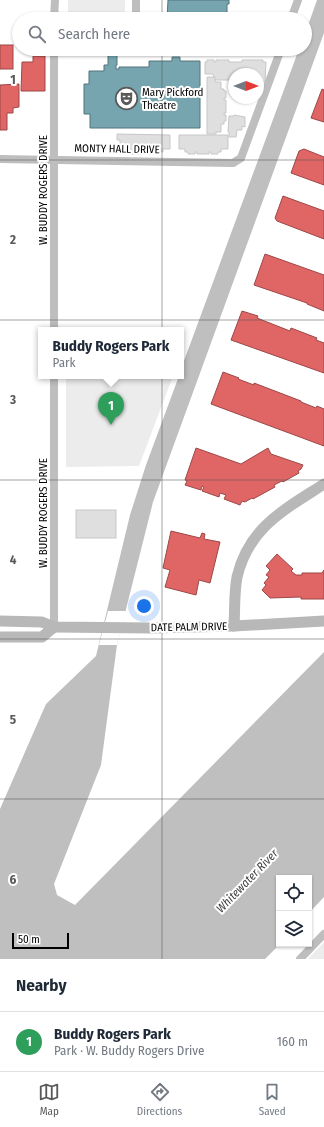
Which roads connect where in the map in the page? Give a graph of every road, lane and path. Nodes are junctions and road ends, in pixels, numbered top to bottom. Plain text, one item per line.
1 (55, 0) edge
2 (136, 0) edge
3 (298, 0) edge
4 (54, 12) edge
5 (136, 12) edge
6 (294, 12) edge
7 (54, 56) edge
8 (278, 56) edge
9 (0, 159) edge
10 (54, 159) junction
11 (54, 327) edge
12 (54, 379) edge
13 (324, 484) edge
14 (0, 621) edge
15 (324, 621) edge
16 (234, 626) junction
17 (54, 627) junction
18 (0, 637) edge
19 (324, 934) edge
20 (300, 959) edge

1 - 4 street
2 - 5 street
3 - 6 street
7 - 10 street, W. BUDDY ROGERS DRIVE
8 - 10 street, MONTY HALL DRIVE
9 - 10 street, MONTY HALL DRIVE
10 - 11 street, W. BUDDY ROGERS DRIVE
12 - 17 street, W. BUDDY ROGERS DRIVE
13 - 16 main road
14 - 17 main road, DATE PALM DRIVE
15 - 16 main road, DATE PALM DRIVE
16 - 17 main road, DATE PALM DRIVE
17 - 18 main road, DATE PALM DRIVE
19 - 20 street

